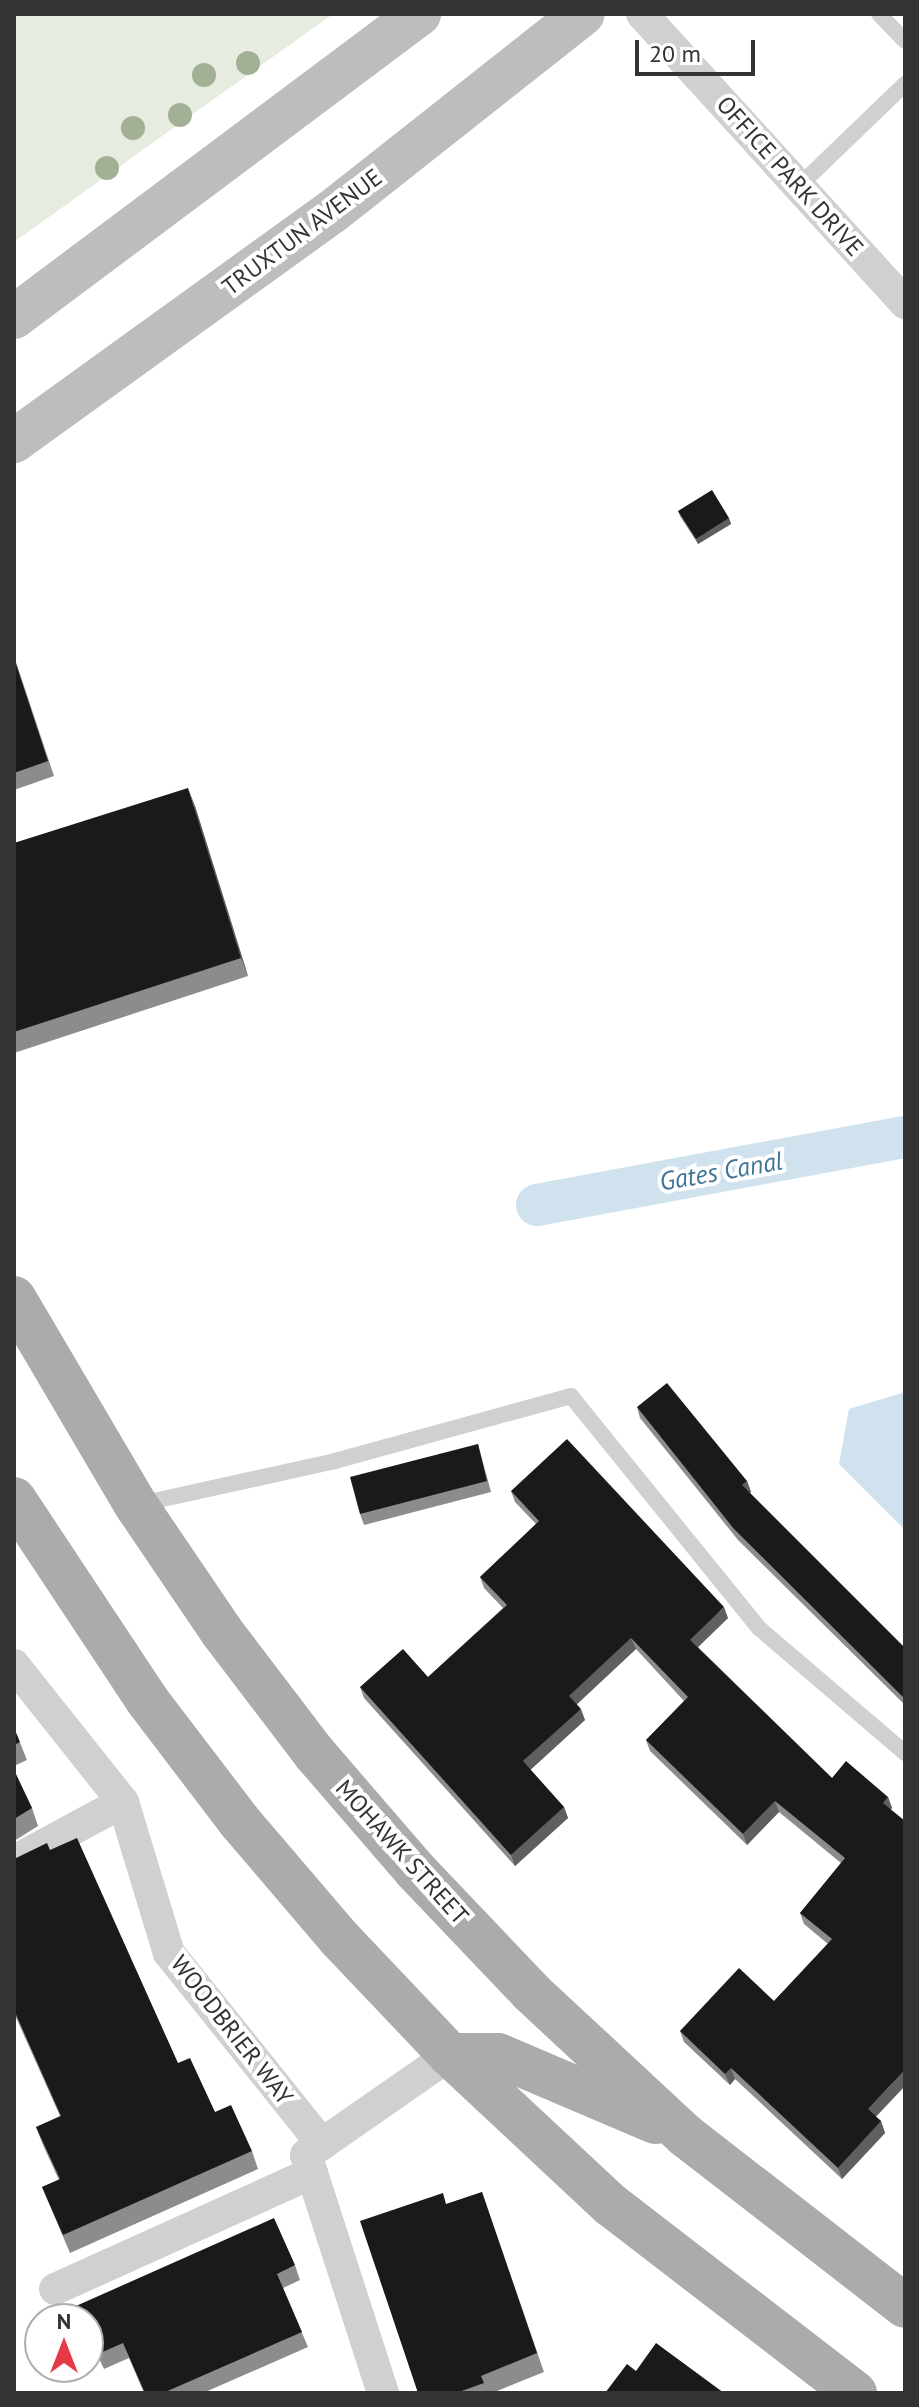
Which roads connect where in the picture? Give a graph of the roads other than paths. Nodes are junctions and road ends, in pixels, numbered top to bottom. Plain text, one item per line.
1 (419, 14) edge
2 (582, 14) edge
3 (642, 14) edge
4 (879, 14) edge
5 (905, 41) edge
6 (905, 84) edge
7 (799, 186) junction
8 (905, 303) edge
9 (14, 317) edge
10 (14, 441) edge
11 (14, 1298) edge
12 (33, 1366) edge
13 (14, 1499) edge
14 (136, 1505) junction
15 (14, 1665) edge
16 (905, 1753) edge
17 (123, 1802) junction
18 (14, 1861) edge
19 (450, 2055) junction
20 (686, 2136) junction
21 (317, 2158) junction
22 (55, 2289) dead end
23 (905, 2306) edge
24 (383, 2393) edge
25 (855, 2393) edge

1 - 9 main road
2 - 10 main road, TRUXTUN AVENUE
3 - 7 street, OFFICE PARK DRIVE
4 - 5 lane
6 - 7 lane
7 - 8 street, OFFICE PARK DRIVE
11 - 12 main road, MOHAWK STREET
12 - 14 main road, MOHAWK STREET
13 - 19 main road
14 - 16 lane
14 - 20 main road, MOHAWK STREET
15 - 17 street, WOODBRIER WAY
17 - 18 street
17 - 21 street, WOODBRIER WAY
19 - 20 main road
19 - 21 street
19 - 25 main road
20 - 23 main road, MOHAWK STREET
21 - 22 street
21 - 24 street

